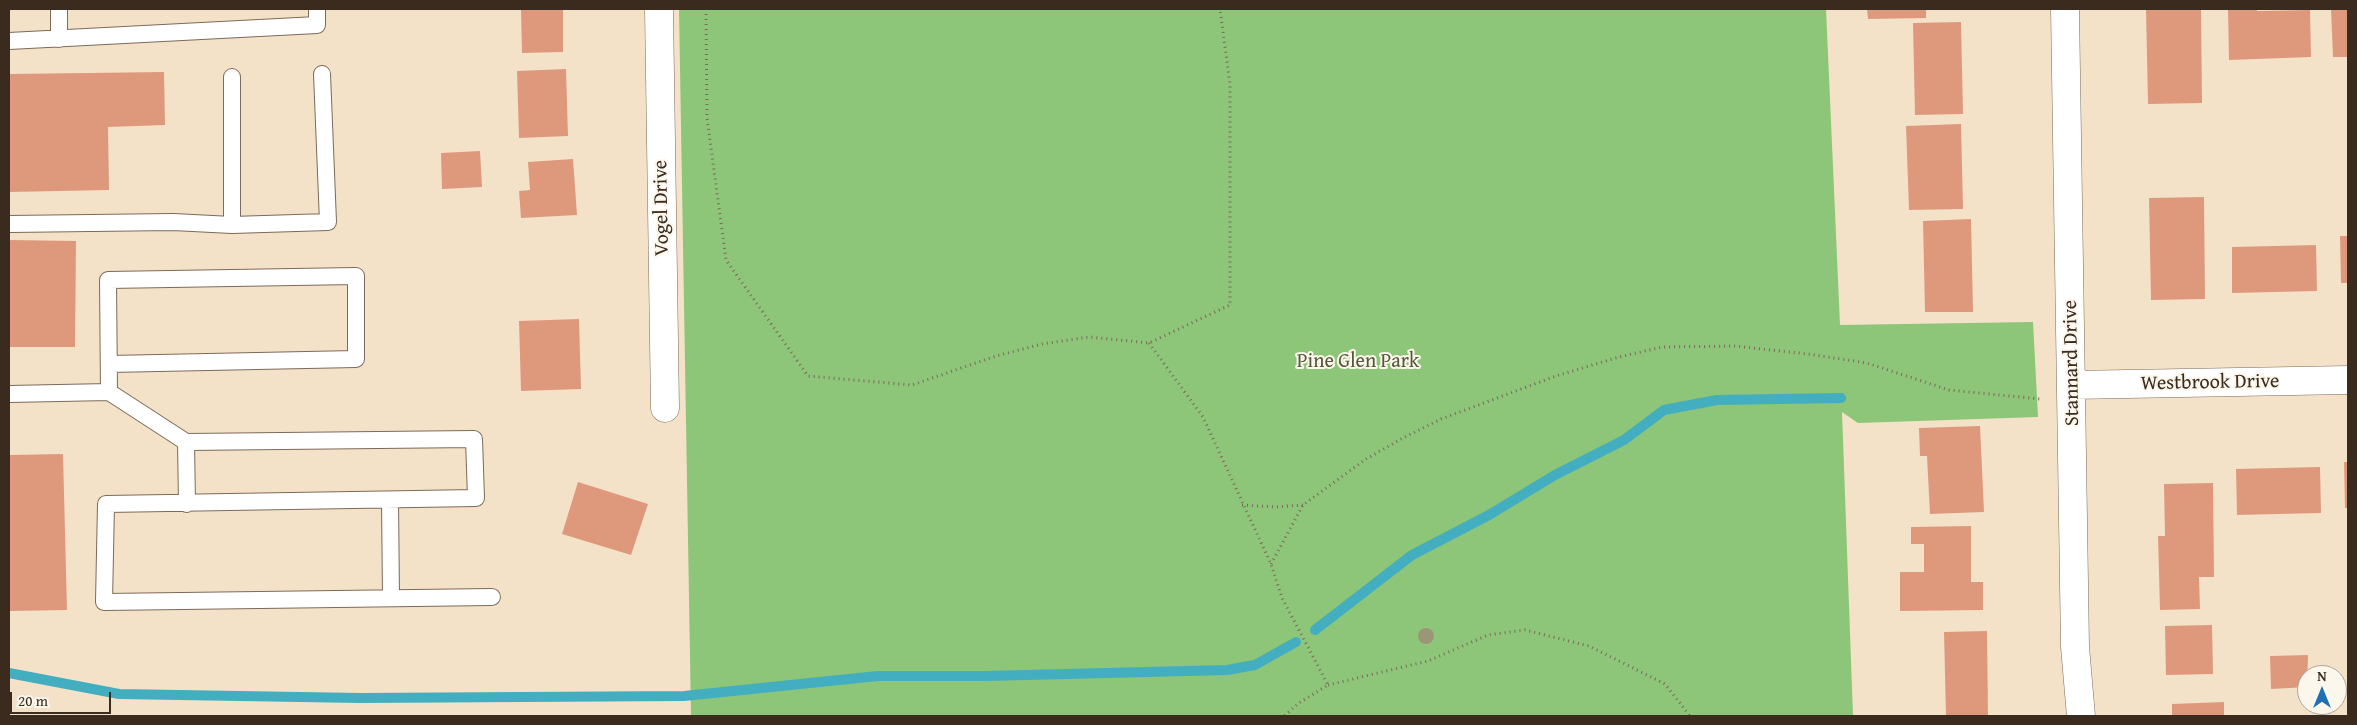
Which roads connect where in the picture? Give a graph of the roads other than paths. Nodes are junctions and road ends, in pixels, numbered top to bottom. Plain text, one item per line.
1 (59, 9) edge
2 (317, 9) edge
3 (659, 9) edge
4 (2065, 9) edge
5 (60, 39) junction
6 (9, 41) edge
7 (322, 74) dead end
8 (232, 77) dead end
9 (9, 224) edge
10 (232, 225) junction
11 (109, 364) junction
12 (2348, 380) edge
13 (2072, 385) junction
14 (109, 392) junction
15 (9, 394) edge
16 (665, 408) dead end
17 (186, 442) junction
18 (390, 500) junction
19 (187, 504) junction
20 (492, 597) dead end
21 (391, 598) junction
22 (2080, 716) edge

1 - 5 lane
2 - 5 lane
3 - 16 street, Vogel Drive
4 - 13 street, Stannard Drive
5 - 6 lane
7 - 10 lane
8 - 10 lane
9 - 10 lane
11 - 11 lane
11 - 14 lane
12 - 13 street, Westbrook Drive
13 - 22 street, Stannard Drive
14 - 15 lane
14 - 17 lane
17 - 18 lane
17 - 19 lane
18 - 19 lane
18 - 21 lane
19 - 21 lane
20 - 21 lane

